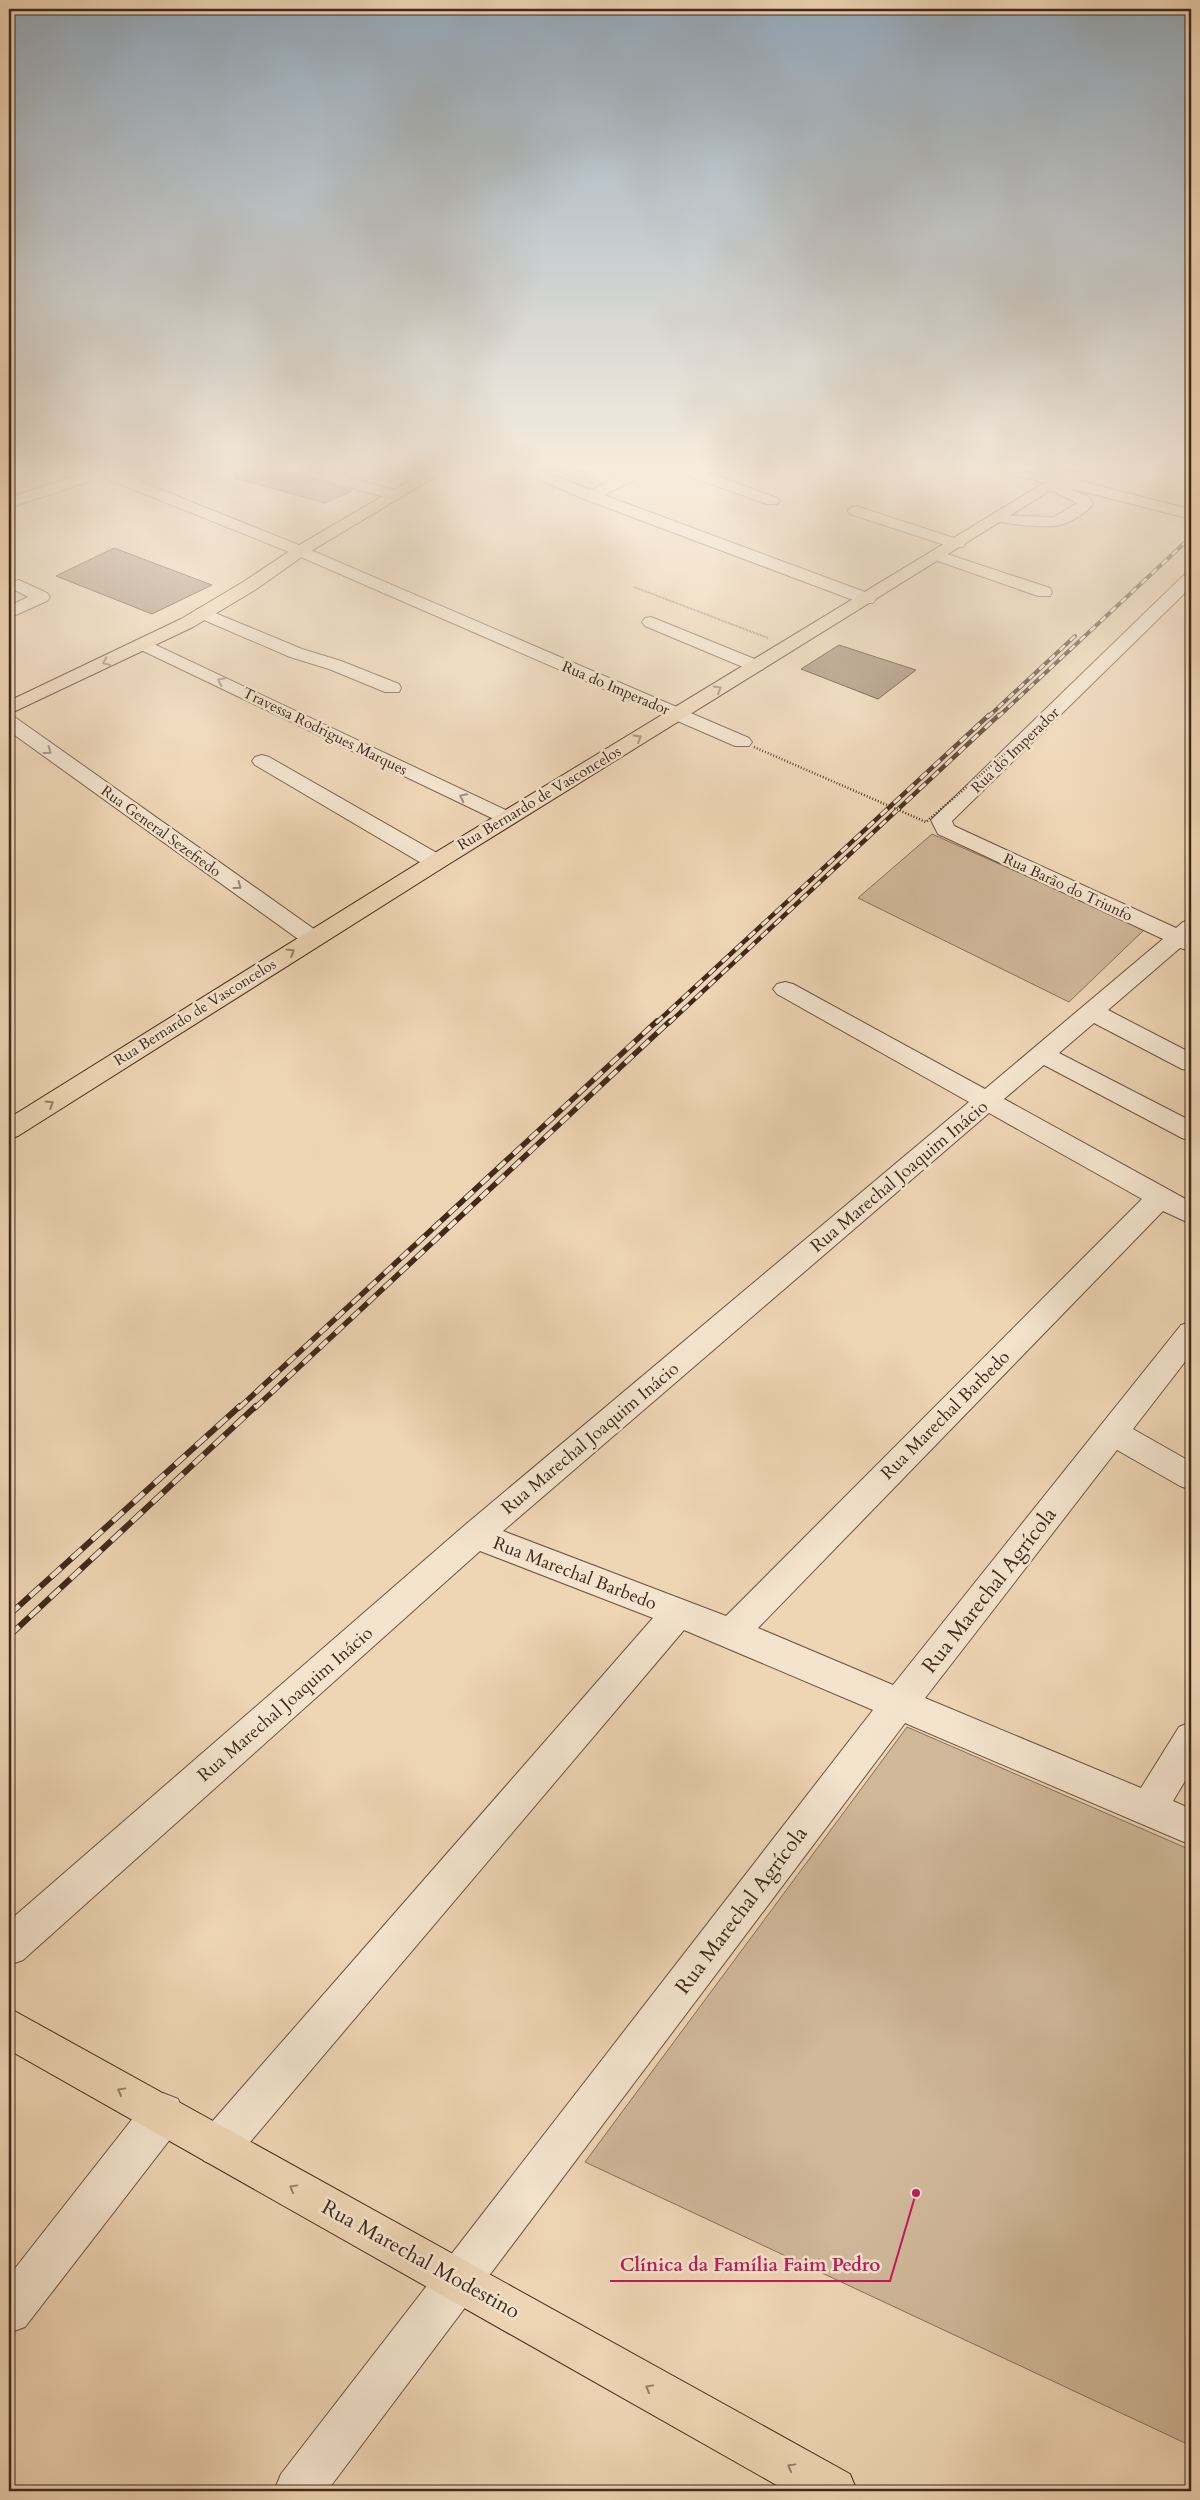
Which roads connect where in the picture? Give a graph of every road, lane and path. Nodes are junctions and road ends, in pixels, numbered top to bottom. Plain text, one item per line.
1 (26, 589) edge
2 (241, 589) edge
3 (387, 589) edge
4 (638, 589) edge
5 (847, 589) edge
6 (884, 589) edge
7 (1034, 589) edge
8 (1180, 589) edge
9 (1044, 592) dead end
10 (870, 597) junction
11 (9, 613) edge
12 (203, 613) junction
13 (651, 622) dead end
14 (143, 644) junction
15 (790, 646) junction
16 (756, 666) junction
17 (392, 688) dead end
18 (9, 708) edge
19 (677, 714) junction
20 (9, 722) edge
21 (748, 745) joint
22 (1007, 752) dead end
23 (262, 761) dead end
24 (507, 818) junction
25 (945, 830) joint
26 (436, 862) junction
27 (1187, 936) edge
28 (312, 939) junction
29 (785, 990) dead end
30 (1092, 1012) junction
31 (1042, 1054) junction
32 (1191, 1063) edge
33 (988, 1101) junction
34 (9, 1130) edge
35 (1191, 1132) edge
36 (1160, 1197) junction
37 (1191, 1214) edge
38 (1191, 1333) edge
39 (1114, 1433) junction
40 (1191, 1477) edge
41 (476, 1535) junction
42 (678, 1613) junction
43 (730, 1633) junction
44 (899, 1704) junction
45 (1191, 1739) edge
46 (1148, 1809) junction
47 (1191, 1827) edge
48 (9, 1946) edge
49 (9, 2028) edge
50 (163, 2114) junction
51 (219, 2146) junction
52 (458, 2280) junction
53 (9, 2311) edge
54 (298, 2491) edge
55 (833, 2491) edge

1 - 11 street
2 - 12 main road
3 - 19 street, Rua do Imperador
4 - 15 path
5 - 10 street
6 - 10 main road, Rua Bernardo de Vasconcelos
7 - 9 street
8 - 25 street, Rua do Imperador
10 - 15 main road, Rua Bernardo de Vasconcelos
12 - 14 main road
12 - 17 street
13 - 16 street
14 -> 18 main road
24 -> 14 street, Travessa Rodrigues Marques
15 - 16 main road, Rua Bernardo de Vasconcelos
19 -> 16 main road, Rua Bernardo de Vasconcelos
19 - 21 street, Rua do Imperador
24 -> 19 main road, Rua Bernardo de Vasconcelos
20 -> 28 street, Rua General Sezefredo
21 - 22 path, bridge
23 - 26 street
24 - 26 main road, Rua Bernardo de Vasconcelos
25 - 27 street, Rua Barão do Triunfo
26 - 28 main road, Rua Bernardo de Vasconcelos
27 - 30 street, Rua Marechal Joaquim Inácio
34 -> 28 main road, Rua Bernardo de Vasconcelos
29 - 33 street
30 - 31 street, Rua Marechal Joaquim Inácio
30 - 32 street
31 - 33 street, Rua Marechal Joaquim Inácio
31 - 35 street
33 - 36 street
33 - 41 street, Rua Marechal Joaquim Inácio
36 - 37 street
36 - 43 street, Rua Marechal Barbedo
38 - 39 street, Rua Marechal Agrícola
39 - 40 street
39 - 44 street, Rua Marechal Agrícola
41 - 42 street, Rua Marechal Barbedo
41 - 48 street, Rua Marechal Joaquim Inácio
42 - 43 street, Rua Marechal Barbedo
42 - 51 street
43 - 44 street, Rua Marechal Barbedo
44 - 46 street, Rua Marechal Barbedo
44 - 52 street, Rua Marechal Agrícola
45 - 46 street
46 - 47 street, Rua Marechal Barbedo
50 -> 49 main road, Rua Marechal Modestino
50 - 51 main road, Rua Marechal Modestino
50 - 53 street
52 -> 51 main road, Rua Marechal Modestino
52 - 54 street, Rua Marechal Agrícola
55 -> 52 main road, Rua Marechal Modestino

